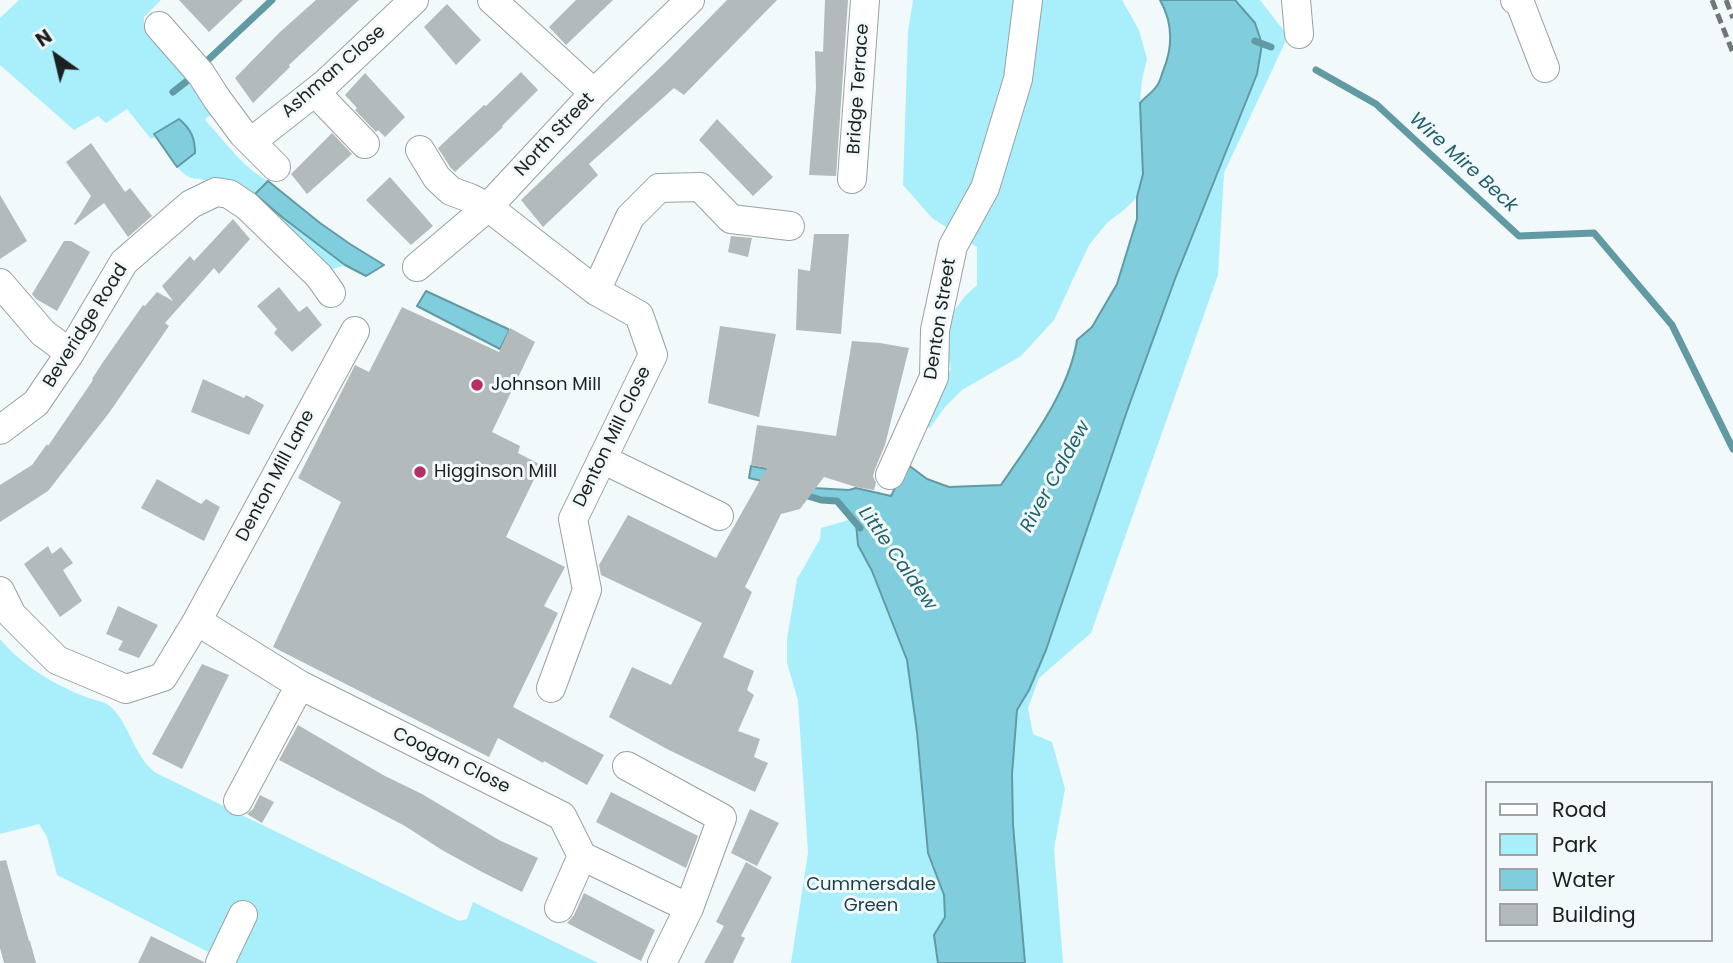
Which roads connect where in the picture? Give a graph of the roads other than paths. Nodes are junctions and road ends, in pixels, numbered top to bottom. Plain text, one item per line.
1 (414, 0) edge
2 (492, 0) edge
3 (690, 0) edge
4 (865, 0) edge
5 (1028, 0) edge
6 (1296, 0) edge
7 (1515, 0) edge
8 (159, 26) dead end
9 (1299, 34) dead end
10 (1545, 68) dead end
11 (315, 92) junction
12 (594, 93) junction
13 (251, 142) junction
14 (365, 144) dead end
15 (420, 150) dead end
16 (276, 167) dead end
17 (852, 179) dead end
18 (488, 207) junction
19 (790, 226) dead end
20 (417, 267) dead end
21 (0, 283) edge
22 (596, 291) junction
23 (331, 293) dead end
24 (355, 331) dead end
25 (70, 353) junction
26 (0, 430) edge
27 (602, 459) junction
28 (890, 475) dead end
29 (719, 516) dead end
30 (0, 592) edge
31 (197, 621) junction
32 (300, 685) junction
33 (551, 688) dead end
34 (627, 766) dead end
35 (238, 801) dead end
36 (582, 856) junction
37 (559, 908) dead end
38 (690, 908) junction
39 (243, 915) dead end
40 (220, 963) edge
41 (662, 963) edge

1 - 11 street, Ashman Close
2 - 12 street
3 - 12 street, North Street
4 - 17 street, Bridge Terrace
5 - 28 street, Denton Street
6 - 9 street
7 - 10 street
8 - 13 street
11 - 13 street, Ashman Close
11 - 14 street
12 - 18 street, North Street
13 - 16 street
15 - 18 street, Denton Mill Close
18 - 20 street, North Street
18 - 22 street, Denton Mill Close
19 - 22 street
21 - 25 street
22 - 27 street, Denton Mill Close
23 - 25 street, Beveridge Road
24 - 31 street, Denton Mill Lane
25 - 26 street, Beveridge Road
27 - 29 street
27 - 33 street, Denton Mill Close
30 - 31 street
31 - 32 street, Coogan Close
32 - 35 street
32 - 36 street, Coogan Close
34 - 38 street
36 - 37 street
36 - 38 street
38 - 41 street
39 - 40 street

